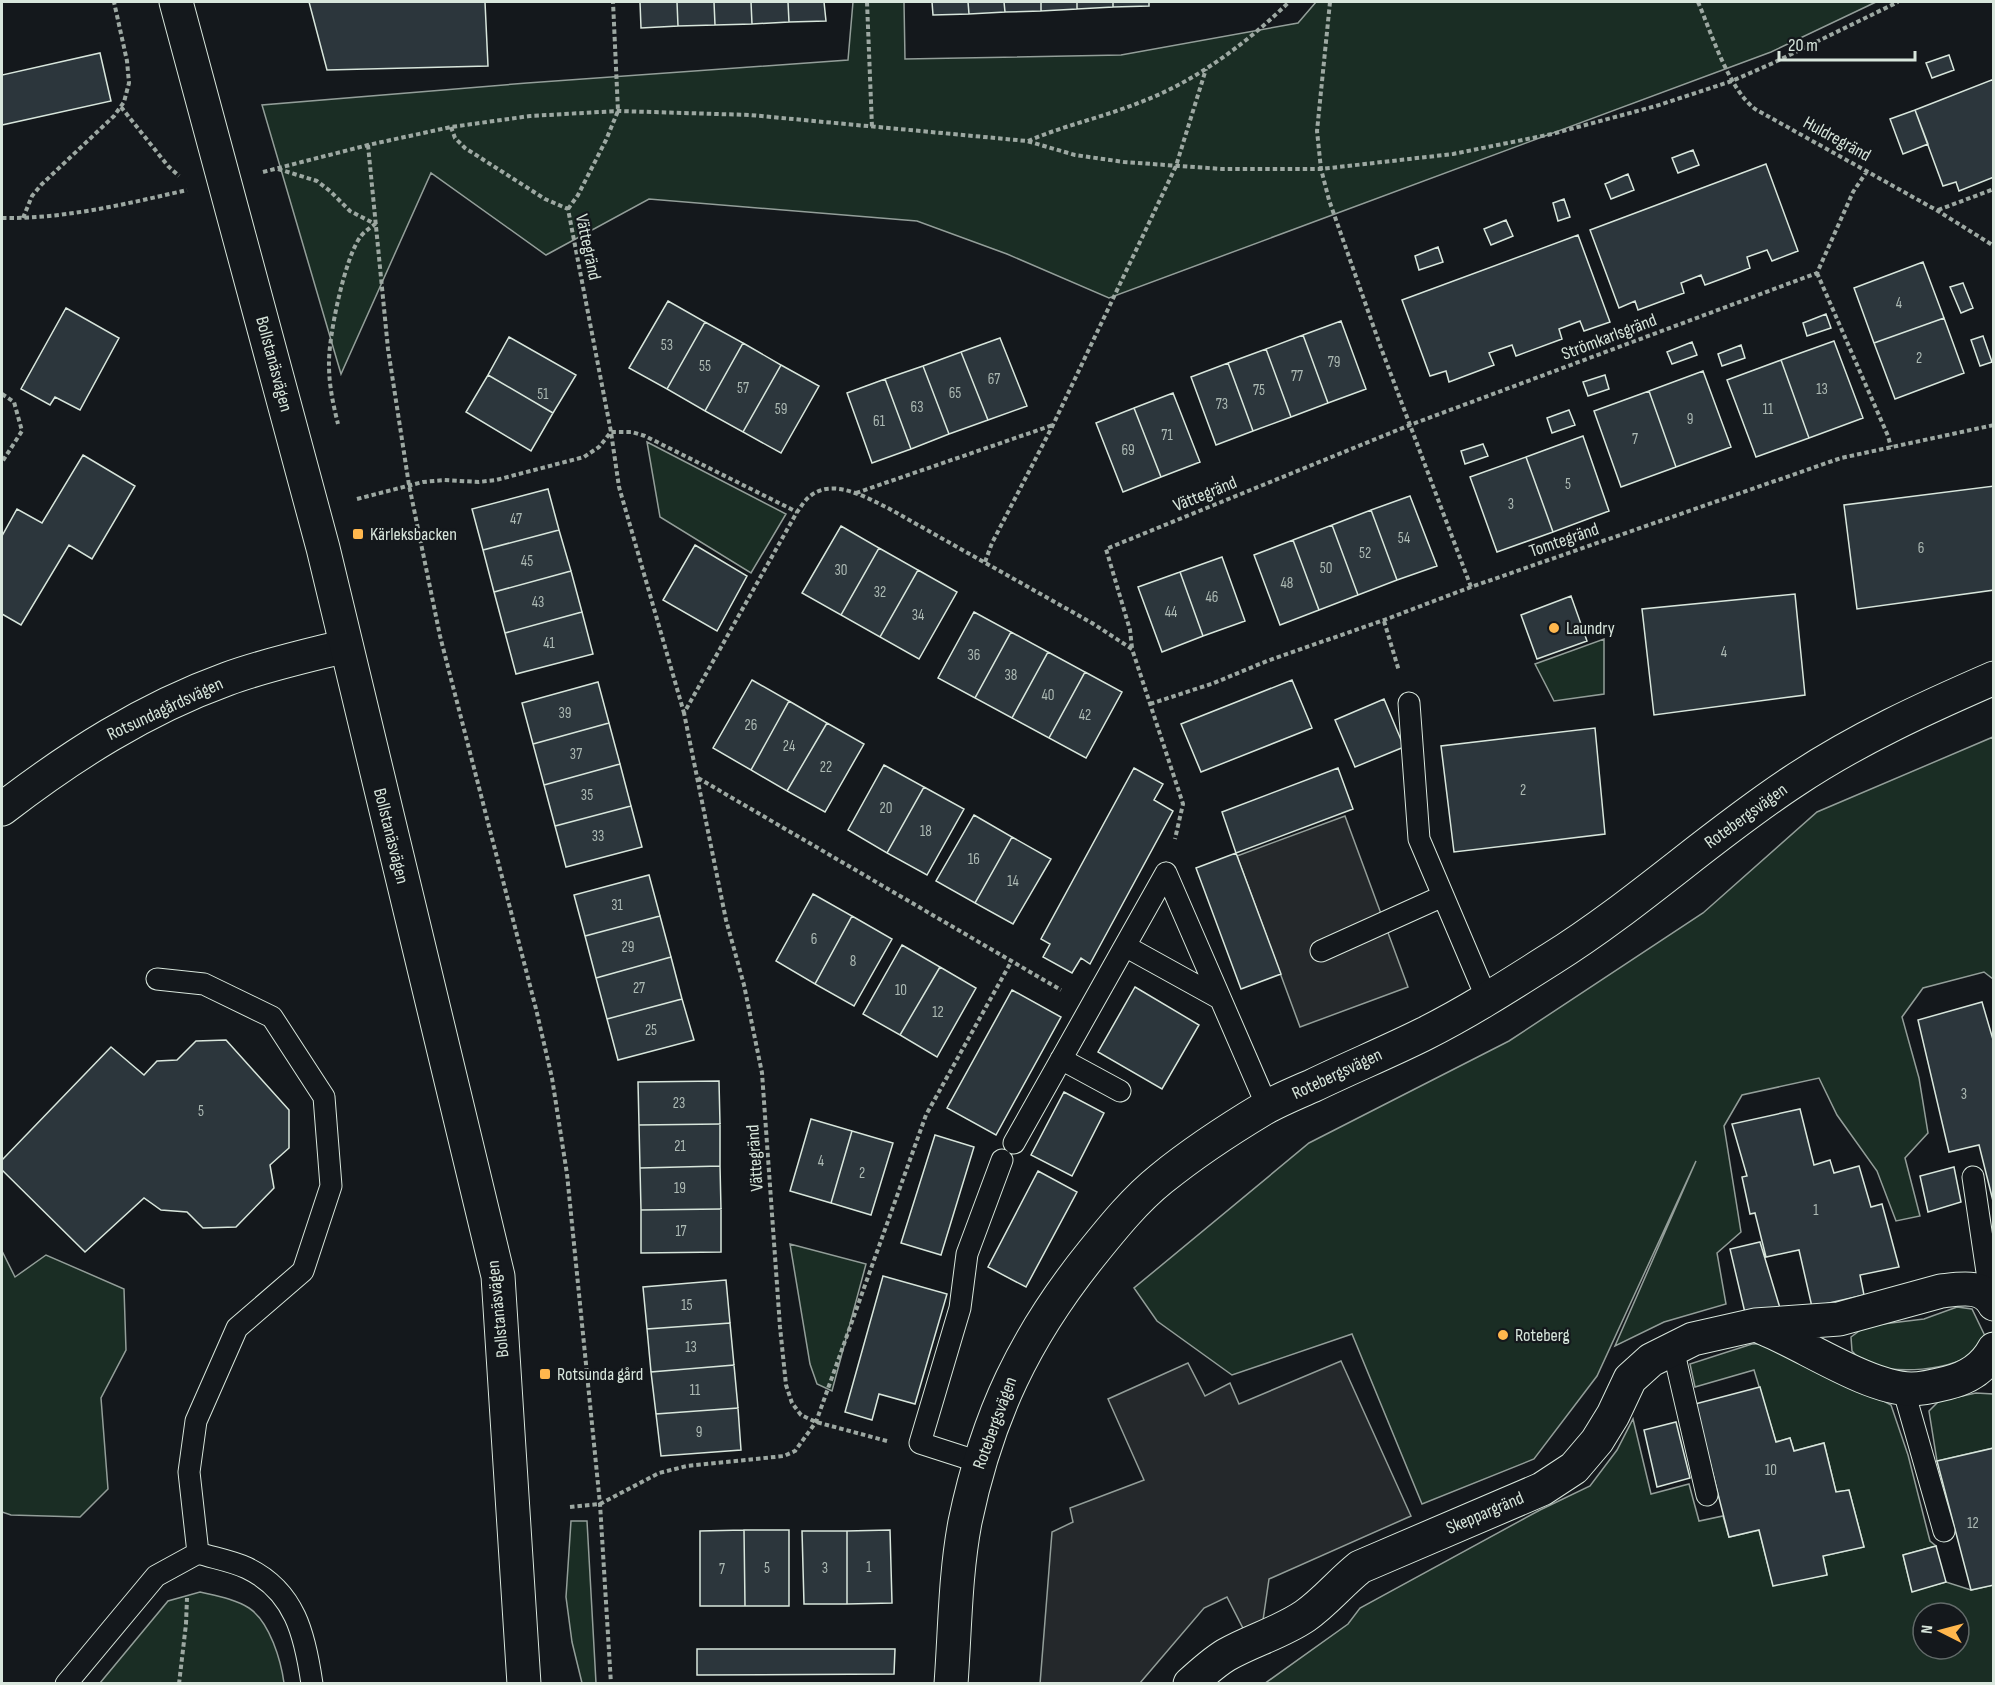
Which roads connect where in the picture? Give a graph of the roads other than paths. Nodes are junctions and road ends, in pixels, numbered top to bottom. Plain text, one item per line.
1 (176, 2) edge
2 (346, 646) junction
3 (1994, 678) edge
4 (1409, 703) road end
5 (2, 809) edge
6 (1443, 896) junction
7 (1125, 946) junction
8 (1321, 951) dead end
9 (157, 979) dead end
10 (1219, 998) junction
11 (1487, 999) junction
12 (1061, 1059) junction
13 (1120, 1091) dead end
14 (1267, 1107) junction
15 (1973, 1177) dead end
16 (1992, 1302) edge
17 (1755, 1325) junction
18 (1673, 1349) junction
19 (1993, 1351) edge
20 (1904, 1388) junction
21 (979, 1462) junction
22 (1707, 1495) dead end
23 (1944, 1531) dead end
24 (198, 1553) junction
25 (66, 1683) edge
26 (312, 1683) edge
27 (524, 1683) edge
28 (951, 1683) edge
29 (1190, 1683) edge

1 - 2 street, Bollstanäsvägen
2 - 5 street, Rotsundagårdsvägen
2 - 27 street, Bollstanäsvägen
3 - 11 street, Rotebergsvägen
4 - 6 lane
6 - 8 lane
6 - 11 lane
7 - 10 lane
7 - 10 lane
7 - 12 lane
9 - 24 lane
10 - 14 lane
11 - 14 street, Rotebergsvägen
12 - 13 lane
12 - 21 lane
14 - 21 street, Rotebergsvägen
15 - 16 lane
16 - 17 street, Skeppargränd
17 - 18 street, Skeppargränd
17 - 20 street
18 - 22 lane
18 - 29 street, Skeppargränd
19 - 20 street
20 - 23 lane
21 - 28 street, Rotebergsvägen
24 - 25 lane
24 - 26 lane

